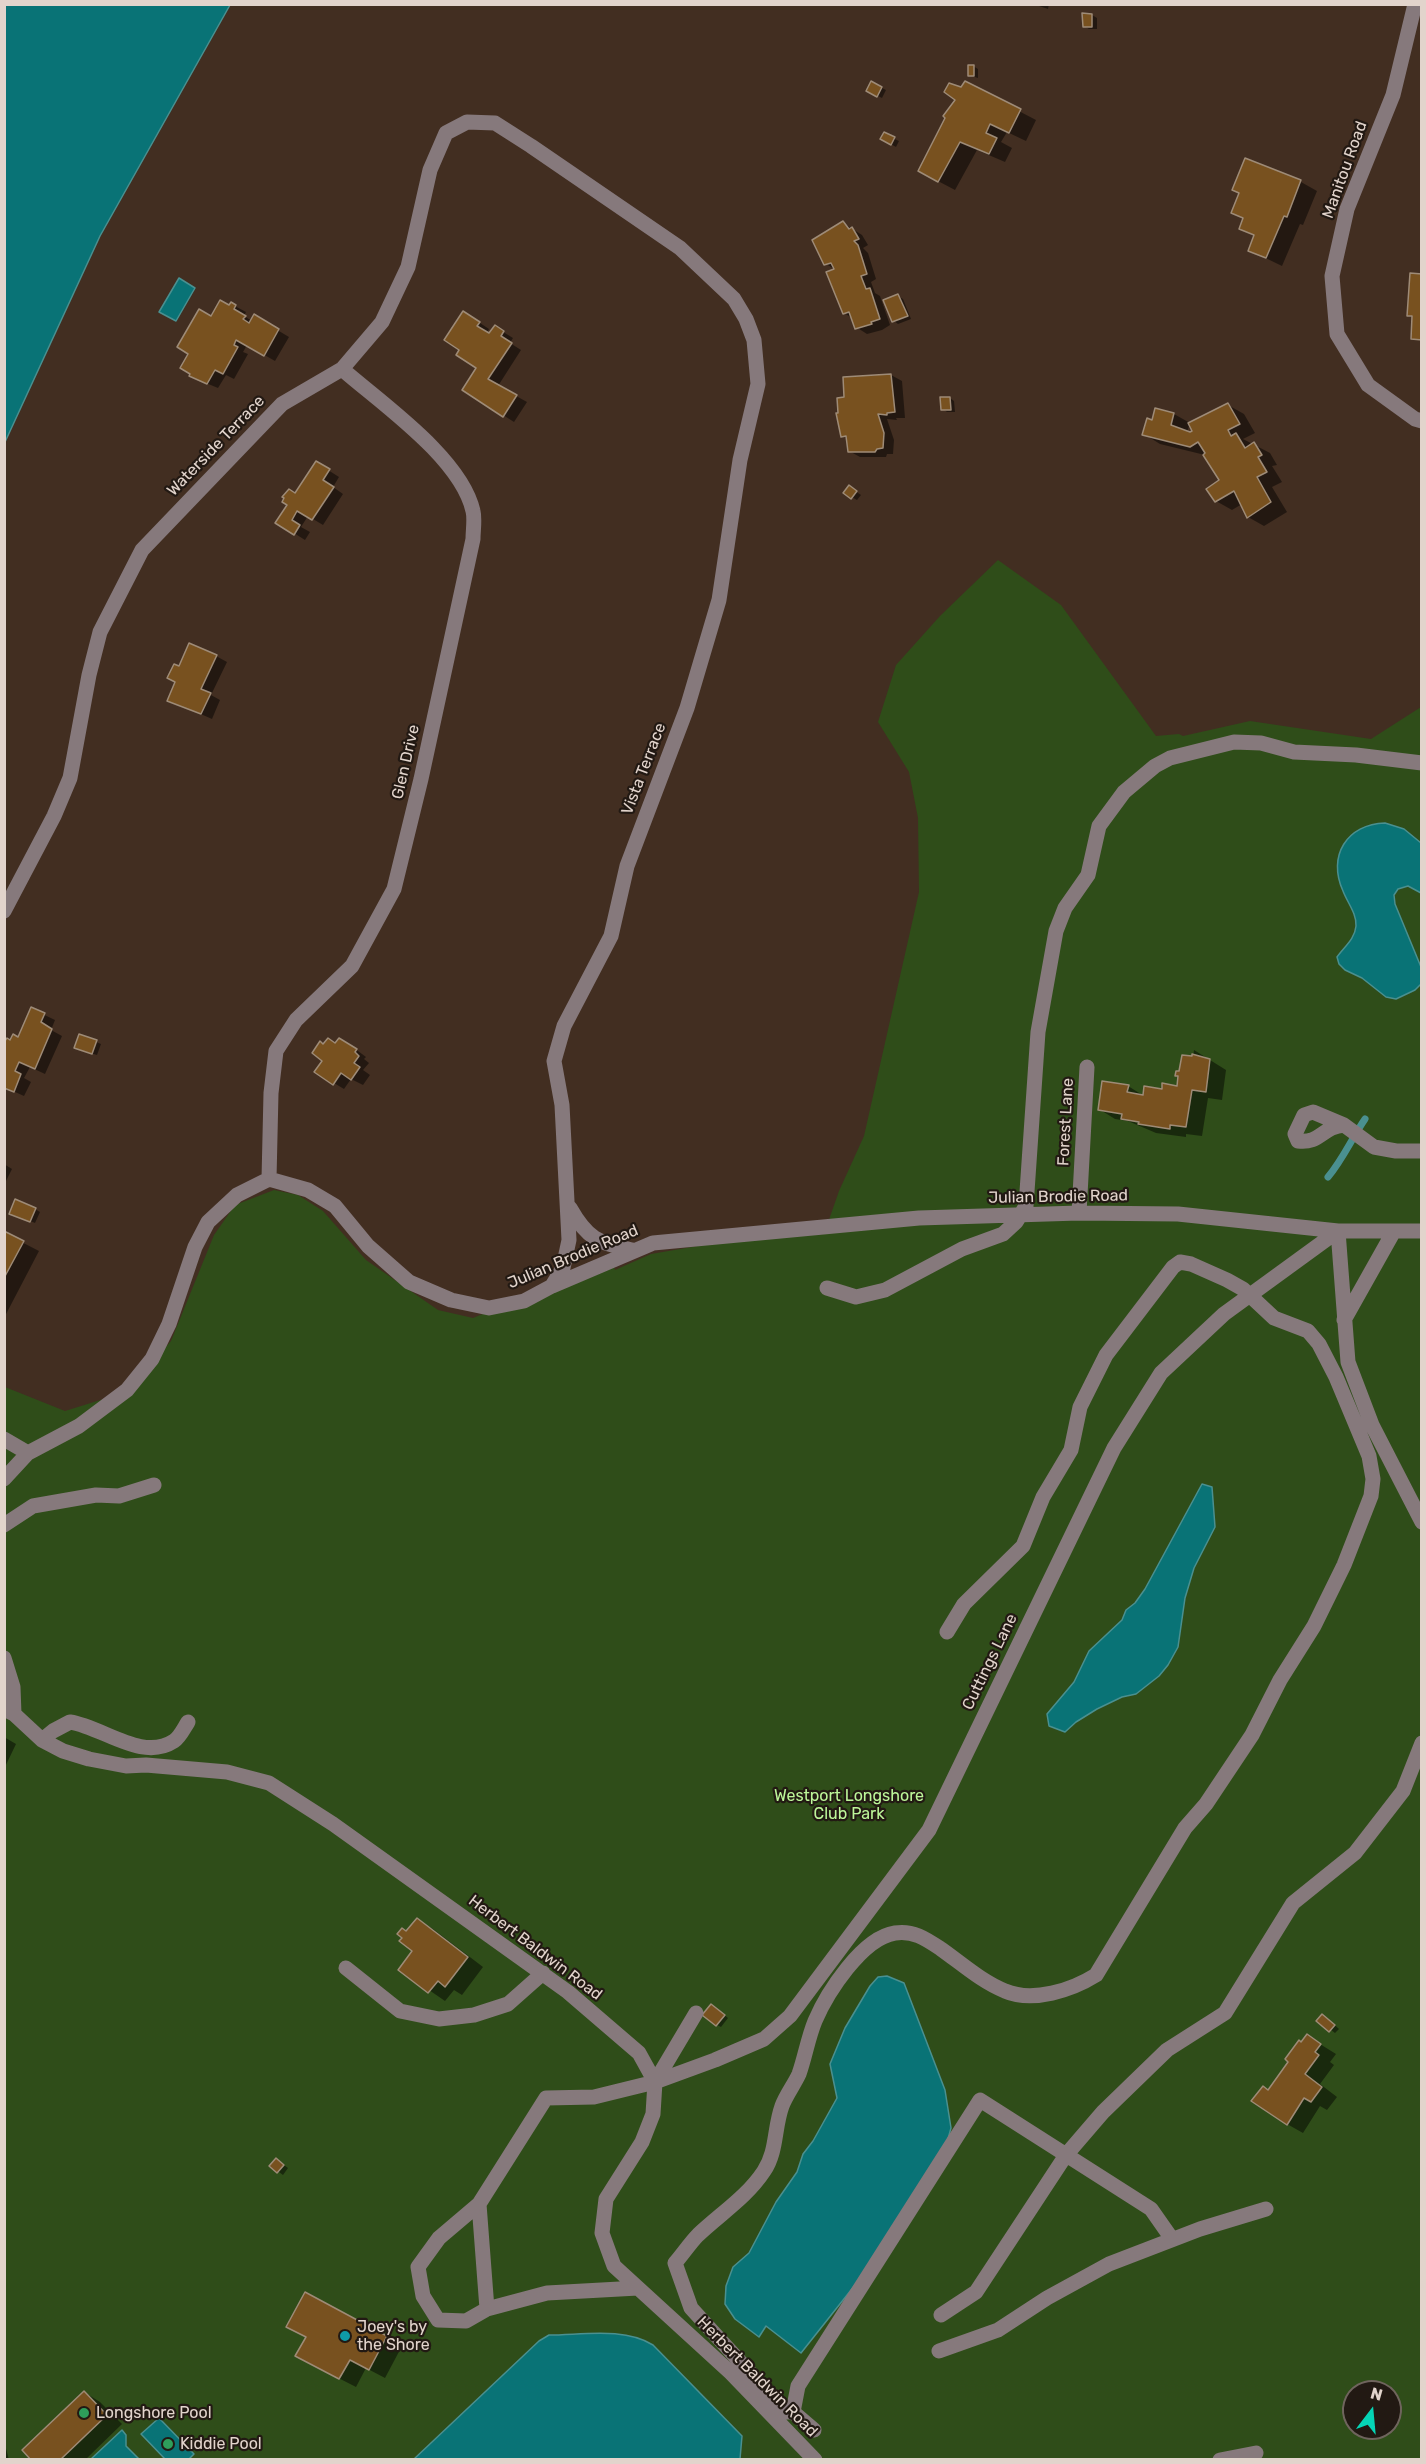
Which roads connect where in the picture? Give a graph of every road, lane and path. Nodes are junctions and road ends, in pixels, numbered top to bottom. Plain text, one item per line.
1 (1415, 4) edge
2 (754, 340) joint
3 (342, 369) junction
4 (1422, 421) edge
5 (1422, 763) edge
6 (4, 911) edge
7 (1087, 1067) dead end
8 (1344, 1125) dead end
9 (1422, 1151) edge
10 (269, 1179) junction
11 (567, 1203) junction
12 (1079, 1214) junction
13 (1019, 1216) junction
14 (1338, 1231) junction
15 (1395, 1231) junction
16 (1422, 1231) edge
17 (632, 1250) junction
18 (552, 1286) junction
19 (827, 1288) dead end
20 (1250, 1296) junction
21 (1344, 1320) junction
22 (4, 1439) edge
23 (28, 1453) junction
24 (4, 1479) edge
25 (154, 1485) dead end
26 (1422, 1522) edge
27 (4, 1525) edge
28 (947, 1632) dead end
29 (4, 1658) edge
30 (9, 1711) edge
31 (188, 1722) dead end
32 (42, 1740) junction
33 (1422, 1743) edge
34 (346, 1968) dead end
35 (543, 1973) junction
36 (696, 2013) dead end
37 (655, 2082) junction
38 (1066, 2155) junction
39 (479, 2204) junction
40 (1266, 2209) dead end
41 (1172, 2239) junction
42 (638, 2288) junction
43 (488, 2309) junction
44 (941, 2314) dead end
45 (939, 2351) dead end
46 (793, 2412) junction
47 (814, 2430) dead end
48 (1256, 2453) dead end
49 (815, 2460) edge
50 (1220, 2460) edge

1 - 4 street, Manitou Road
2 - 3 street, Waterside Terrace
2 - 11 street, Vista Terrace
3 - 6 street, Waterside Terrace
3 - 10 street, Glen Drive
5 - 13 street
7 - 12 street, Forest Lane
8 - 9 street
10 - 18 street, Julian Brodie Road
10 - 23 street
11 - 17 street, Vista Terrace
11 - 18 street, Vista Terrace
12 - 13 street, Julian Brodie Road
12 - 14 street, Julian Brodie Road
13 - 17 street, Julian Brodie Road
13 - 19 street
14 - 15 street, Julian Brodie Road
14 - 20 street, Cuttings Lane
14 - 21 street
15 - 16 street, Julian Brodie Road
15 - 21 street
17 - 18 street, Julian Brodie Road
20 - 28 street
20 - 37 street, Cuttings Lane
20 - 46 street
21 - 26 street
22 - 23 street
23 - 24 street
25 - 27 street
29 - 30 street, Herbert Baldwin Road
30 - 32 street, Herbert Baldwin Road
31 - 32 street
32 - 35 street, Herbert Baldwin Road
33 - 38 street
34 - 35 street
35 - 37 street, Herbert Baldwin Road
36 - 37 street
37 - 39 street, Cuttings Lane
37 - 42 street, Herbert Baldwin Road
38 - 41 street
38 - 44 street
38 - 46 street
39 - 43 street
39 - 43 street
40 - 41 street
41 - 45 street
42 - 43 street
42 - 49 street, Herbert Baldwin Road
46 - 47 street
48 - 50 street

